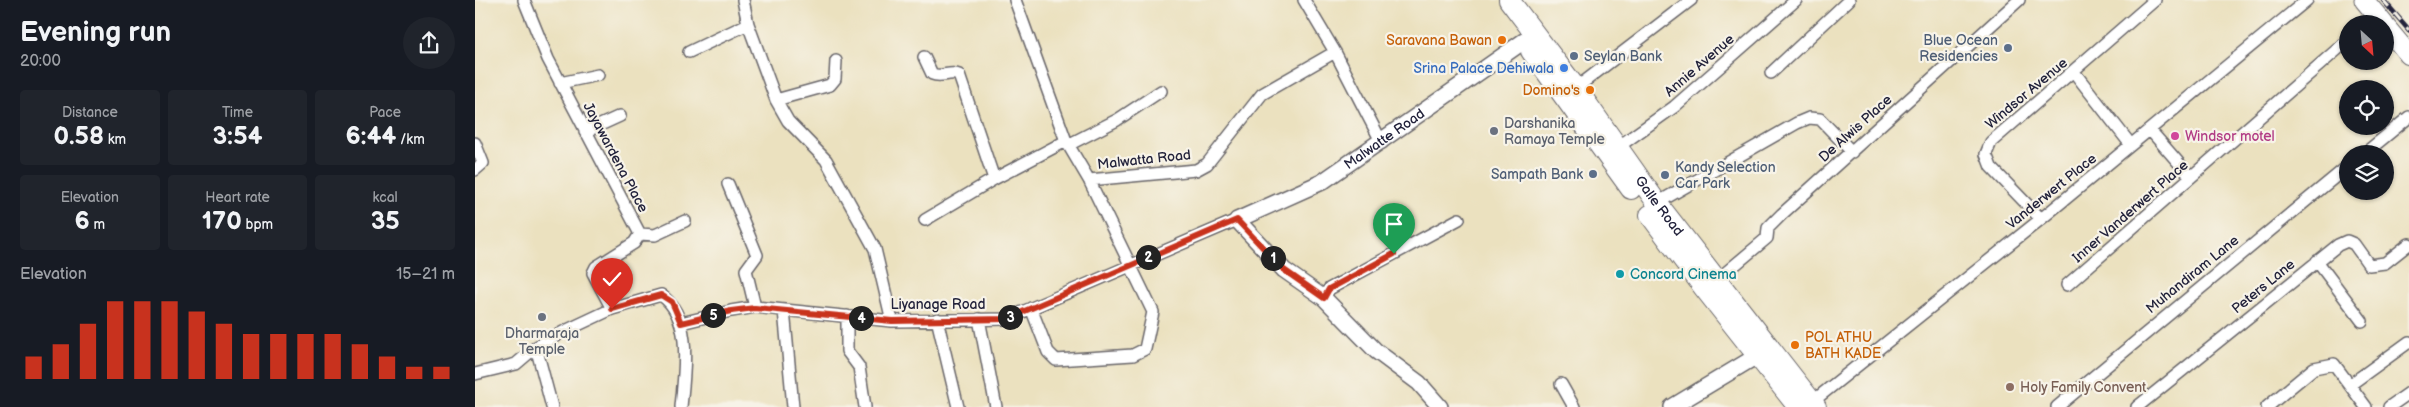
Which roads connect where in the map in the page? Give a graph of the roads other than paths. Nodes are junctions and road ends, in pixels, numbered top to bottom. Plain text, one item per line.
1 (524, 0) edge
2 (756, 0) edge
3 (1015, 0) edge
4 (1304, 0) edge
5 (1691, 0) edge
6 (1796, 0) edge
7 (1849, 0) edge
8 (2019, 0) edge
9 (2155, 0) edge
10 (2307, 0) edge
11 (2364, 0) edge
12 (1509, 1) edge
13 (743, 2) edge
14 (2374, 15) edge
15 (748, 24) junction
16 (2394, 39) edge
17 (1524, 41) junction
18 (2339, 48) edge
19 (689, 52) dead end
20 (1335, 52) junction
21 (2409, 55) edge
22 (924, 57) dead end
23 (836, 61) dead end
24 (2074, 72) junction
25 (1771, 73) dead end
26 (599, 75) dead end
27 (560, 83) junction
28 (1576, 88) junction
29 (1161, 91) dead end
30 (776, 100) junction
31 (620, 116) dead end
32 (2409, 117) edge
33 (2150, 130) junction
34 (585, 132) junction
35 (475, 143) edge
36 (1067, 143) junction
37 (1382, 143) junction
38 (2131, 145) junction
39 (2375, 145) edge
40 (1618, 147) junction
41 (1852, 152) junction
42 (475, 170) edge
43 (2339, 174) edge
44 (2191, 178) junction
45 (994, 179) junction
46 (1089, 180) junction
47 (728, 184) dead end
48 (1657, 203) junction
49 (1459, 219) dead end
50 (925, 220) dead end
51 (1237, 220) junction
52 (2041, 220) junction
53 (685, 221) dead end
54 (640, 234) junction
55 (2409, 244) edge
56 (2317, 261) junction
57 (1131, 264) junction
58 (1717, 280) junction
59 (2067, 285) dead end
60 (1324, 298) junction
61 (755, 308) junction
62 (1031, 308) junction
63 (612, 309) junction
64 (784, 310) junction
65 (847, 316) junction
66 (937, 319) junction
67 (979, 319) junction
68 (892, 321) junction
69 (2362, 321) dead end
70 (681, 323) junction
71 (2409, 342) edge
72 (537, 347) junction
73 (1763, 352) junction
74 (475, 374) edge
75 (1561, 384) dead end
76 (2351, 384) junction
77 (2409, 393) edge
78 (1809, 405) edge
79 (552, 407) edge
80 (681, 407) edge
81 (793, 407) edge
82 (865, 407) edge
83 (958, 407) edge
84 (997, 407) edge
85 (1441, 407) edge
86 (1574, 407) edge
87 (1672, 407) edge
88 (2057, 407) edge
89 (2137, 407) edge
90 (2267, 407) edge
91 (2366, 407) edge
92 (2389, 407) edge

1 - 27 street, Jayawardena Place
2 - 13 street
3 - 36 street, Malwatta Road
4 - 20 street
5 - 28 street
6 - 40 street, Annie Avenue
7 - 25 street
8 - 41 street, De Alwis Place
9 - 24 street, Windsor Avenue
10 - 33 street, Vanderwert Place
11 - 14 main road
12 - 17 highway, Galle Road
12 - 28 highway, Galle Road
13 - 15 street
15 - 19 street
15 - 30 street
16 - 21 main road
17 - 37 street, Malwatte Road
17 - 73 highway, Galle Road
18 - 44 street, Inner Vanderwert Place
20 - 37 street
20 - 46 street, Malwatta Road
22 - 45 street
23 - 30 street
24 - 38 street
24 - 52 street, Windsor Avenue
26 - 27 street
27 - 34 street, Jayawardena Place
28 - 40 highway, Galle Road
29 - 36 street
30 - 68 street
31 - 34 street
32 - 39 street
33 - 38 street, Vanderwert Place
33 - 44 street
34 - 54 street, Jayawardena Place
35 - 42 street
36 - 45 street
36 - 46 street, Malwatta Road
37 - 51 street, Malwatte Road
38 - 52 street, Vanderwert Place
40 - 48 highway, Galle Road
41 - 48 street
41 - 58 street, De Alwis Place
43 - 88 street, Muhandiram Lane
44 - 59 street, Inner Vanderwert Place
45 - 50 street
46 - 57 street, Malwatta Road
47 - 61 street
48 - 58 highway, Galle Road
49 - 60 street
51 - 57 street, Liyanage Road
51 - 60 street
52 - 78 street, Vanderwert Place
53 - 54 street
54 - 63 street, Jayawardena Place
55 - 56 street, Peters Lane
56 - 69 street
56 - 89 street, Peters Lane
57 - 62 street, Liyanage Road
57 - 62 street, Malwatta Road
58 - 73 highway, Galle Road
60 - 85 street
61 - 64 street, Liyanage Road
61 - 70 street, Liyanage Road
62 - 67 street, Liyanage Road
63 - 70 street
63 - 72 street
64 - 65 street, Liyanage Road
64 - 81 street
65 - 68 street, Liyanage Road
65 - 82 street
66 - 67 street, Liyanage Road
66 - 68 street, Liyanage Road
66 - 83 street
67 - 84 street
70 - 80 street
71 - 76 street
72 - 74 street
72 - 79 street
73 - 78 highway, Galle Road
73 - 87 street
75 - 86 street
76 - 90 street
76 - 91 street
77 - 92 street

